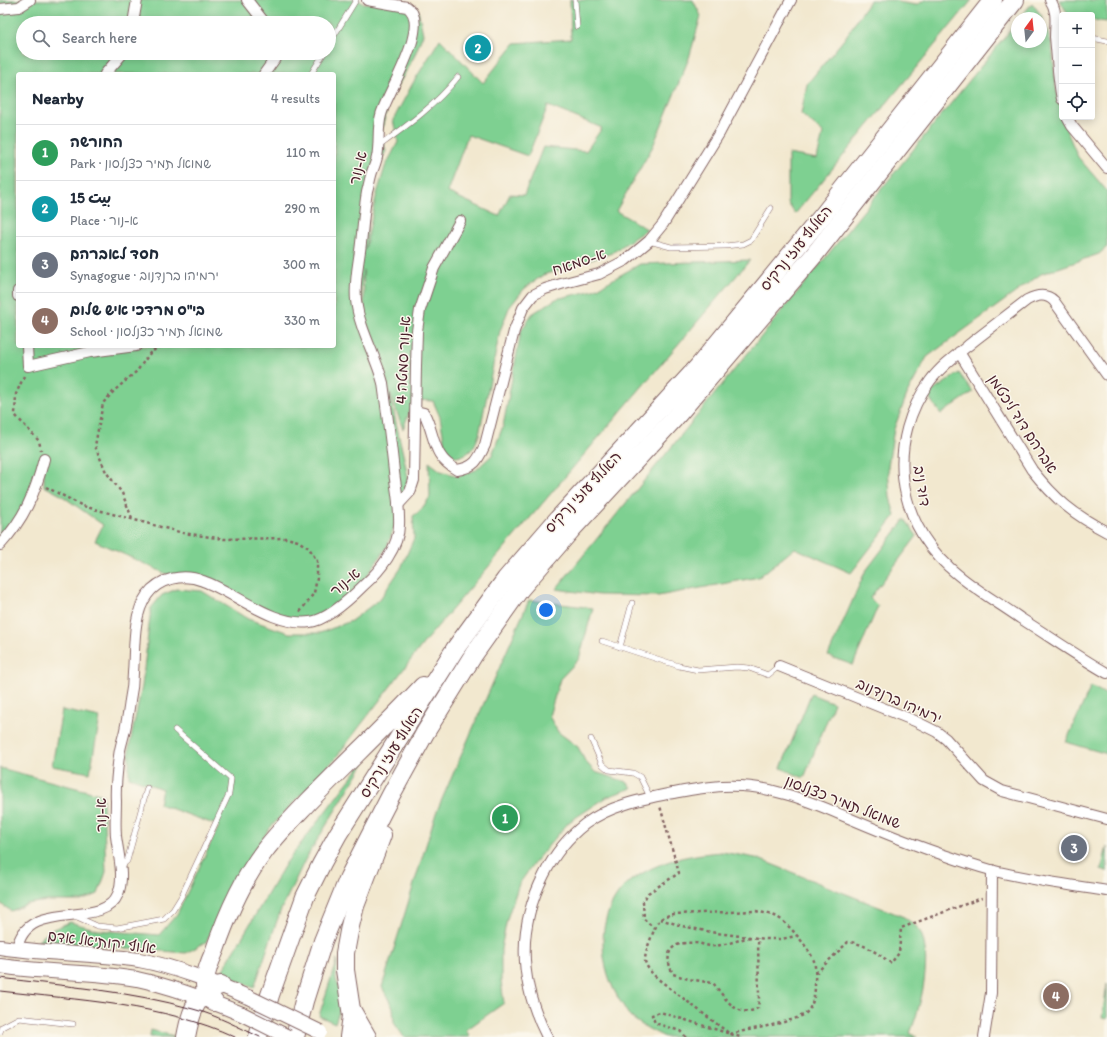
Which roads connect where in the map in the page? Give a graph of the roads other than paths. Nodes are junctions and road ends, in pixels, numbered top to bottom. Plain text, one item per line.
1 (30, 0) edge
2 (137, 0) edge
3 (247, 0) edge
4 (356, 0) edge
5 (367, 0) edge
6 (575, 0) edge
7 (791, 0) edge
8 (993, 0) edge
9 (1015, 0) edge
10 (1050, 0) edge
11 (0, 9) edge
12 (134, 16) edge
13 (260, 16) edge
14 (577, 27) dead end
15 (336, 33) edge
16 (1059, 36) edge
17 (1095, 39) edge
18 (1107, 41) edge
19 (1060, 48) edge
20 (961, 53) junction
21 (117, 60) edge
22 (274, 60) edge
23 (320, 60) edge
24 (107, 72) edge
25 (265, 72) edge
26 (312, 72) edge
27 (458, 77) dead end
28 (1061, 84) edge
29 (1069, 120) edge
30 (379, 146) junction
31 (1107, 168) edge
32 (771, 208) dead end
33 (460, 221) dead end
34 (649, 241) junction
35 (27, 348) edge
36 (121, 348) edge
37 (960, 352) junction
38 (1107, 375) edge
39 (416, 411) junction
40 (44, 460) road end
41 (398, 505) junction
42 (1107, 532) edge
43 (0, 545) edge
44 (632, 603) dead end
45 (602, 641) dead end
46 (620, 647) junction
47 (455, 649) junction
48 (779, 666) joint
49 (1107, 673) edge
50 (175, 730) dead end
51 (425, 733) junction
52 (591, 739) dead end
53 (147, 788) dead end
54 (654, 796) junction
55 (1107, 819) edge
56 (120, 867) junction
57 (993, 872) junction
58 (1107, 891) edge
59 (72, 914) junction
60 (0, 947) edge
61 (17, 950) junction
62 (0, 966) edge
63 (209, 991) junction
64 (352, 1011) junction
65 (73, 1024) dead end
66 (0, 1032) edge
67 (325, 1034) edge
68 (186, 1037) edge
69 (258, 1037) edge
70 (288, 1037) edge
71 (296, 1037) edge
72 (349, 1037) edge
73 (367, 1037) edge
74 (547, 1037) edge
75 (984, 1037) edge

1 - 11 street
2 - 12 street
3 - 13 street
4 - 15 lane
5 - 30 street, א-נור
6 - 14 lane
7 - 34 street, א-סמאח
8 - 20 highway, האלוף עוזי נרקיס
9 - 20 highway, האלוף עוזי נרקיס
10 - 16 street
17 - 18 lane
19 - 28 street
20 - 47 highway, האלוף עוזי נרקיס
20 - 51 highway, האלוף עוזי נרקיס
21 - 24 street
22 - 25 street
23 - 26 lane
27 - 30 lane
29 - 31 street
30 - 41 street, א-נור
32 - 34 lane
33 - 39 street, א-נור סמטה 4
34 - 39 street, א-סמאח
35 - 36 street
37 - 38 street, דוד ניב
37 - 42 street, אברהם דוד ליכטמן
37 - 49 street, דוד ניב
39 - 41 street, א-נור סמטה 4
40 - 43 street
41 - 56 street, א-נור
44 - 46 lane
45 - 46 lane
46 - 48 lane
47 - 63 highway
47 - 69 highway, האלוף עוזי נרקיס
48 - 55 street, ירמיהו ברנדנוב
50 - 59 lane
51 - 64 highway
51 - 71 highway, האלוף עוזי נרקיס
52 - 54 lane
53 - 56 lane
54 - 57 street, שמואל תמיר כצנלסון
54 - 74 street, שמואל תמיר כצנלסון
56 - 59 street, א-נור
57 - 58 street, שמואל תמיר כצנלסון
57 - 75 street
59 - 61 street, א-נור
60 - 61 street, אלוף יקותיאל אדם
61 - 63 street, אלוף יקותיאל אדם
62 - 63 street, אלוף יקותיאל אדם
63 - 67 street, אלוף יקותיאל אדם, bridge
63 - 68 highway
63 - 70 street, אלוף יקותיאל אדם, bridge
64 - 72 highway
64 - 73 highway
65 - 66 lane

